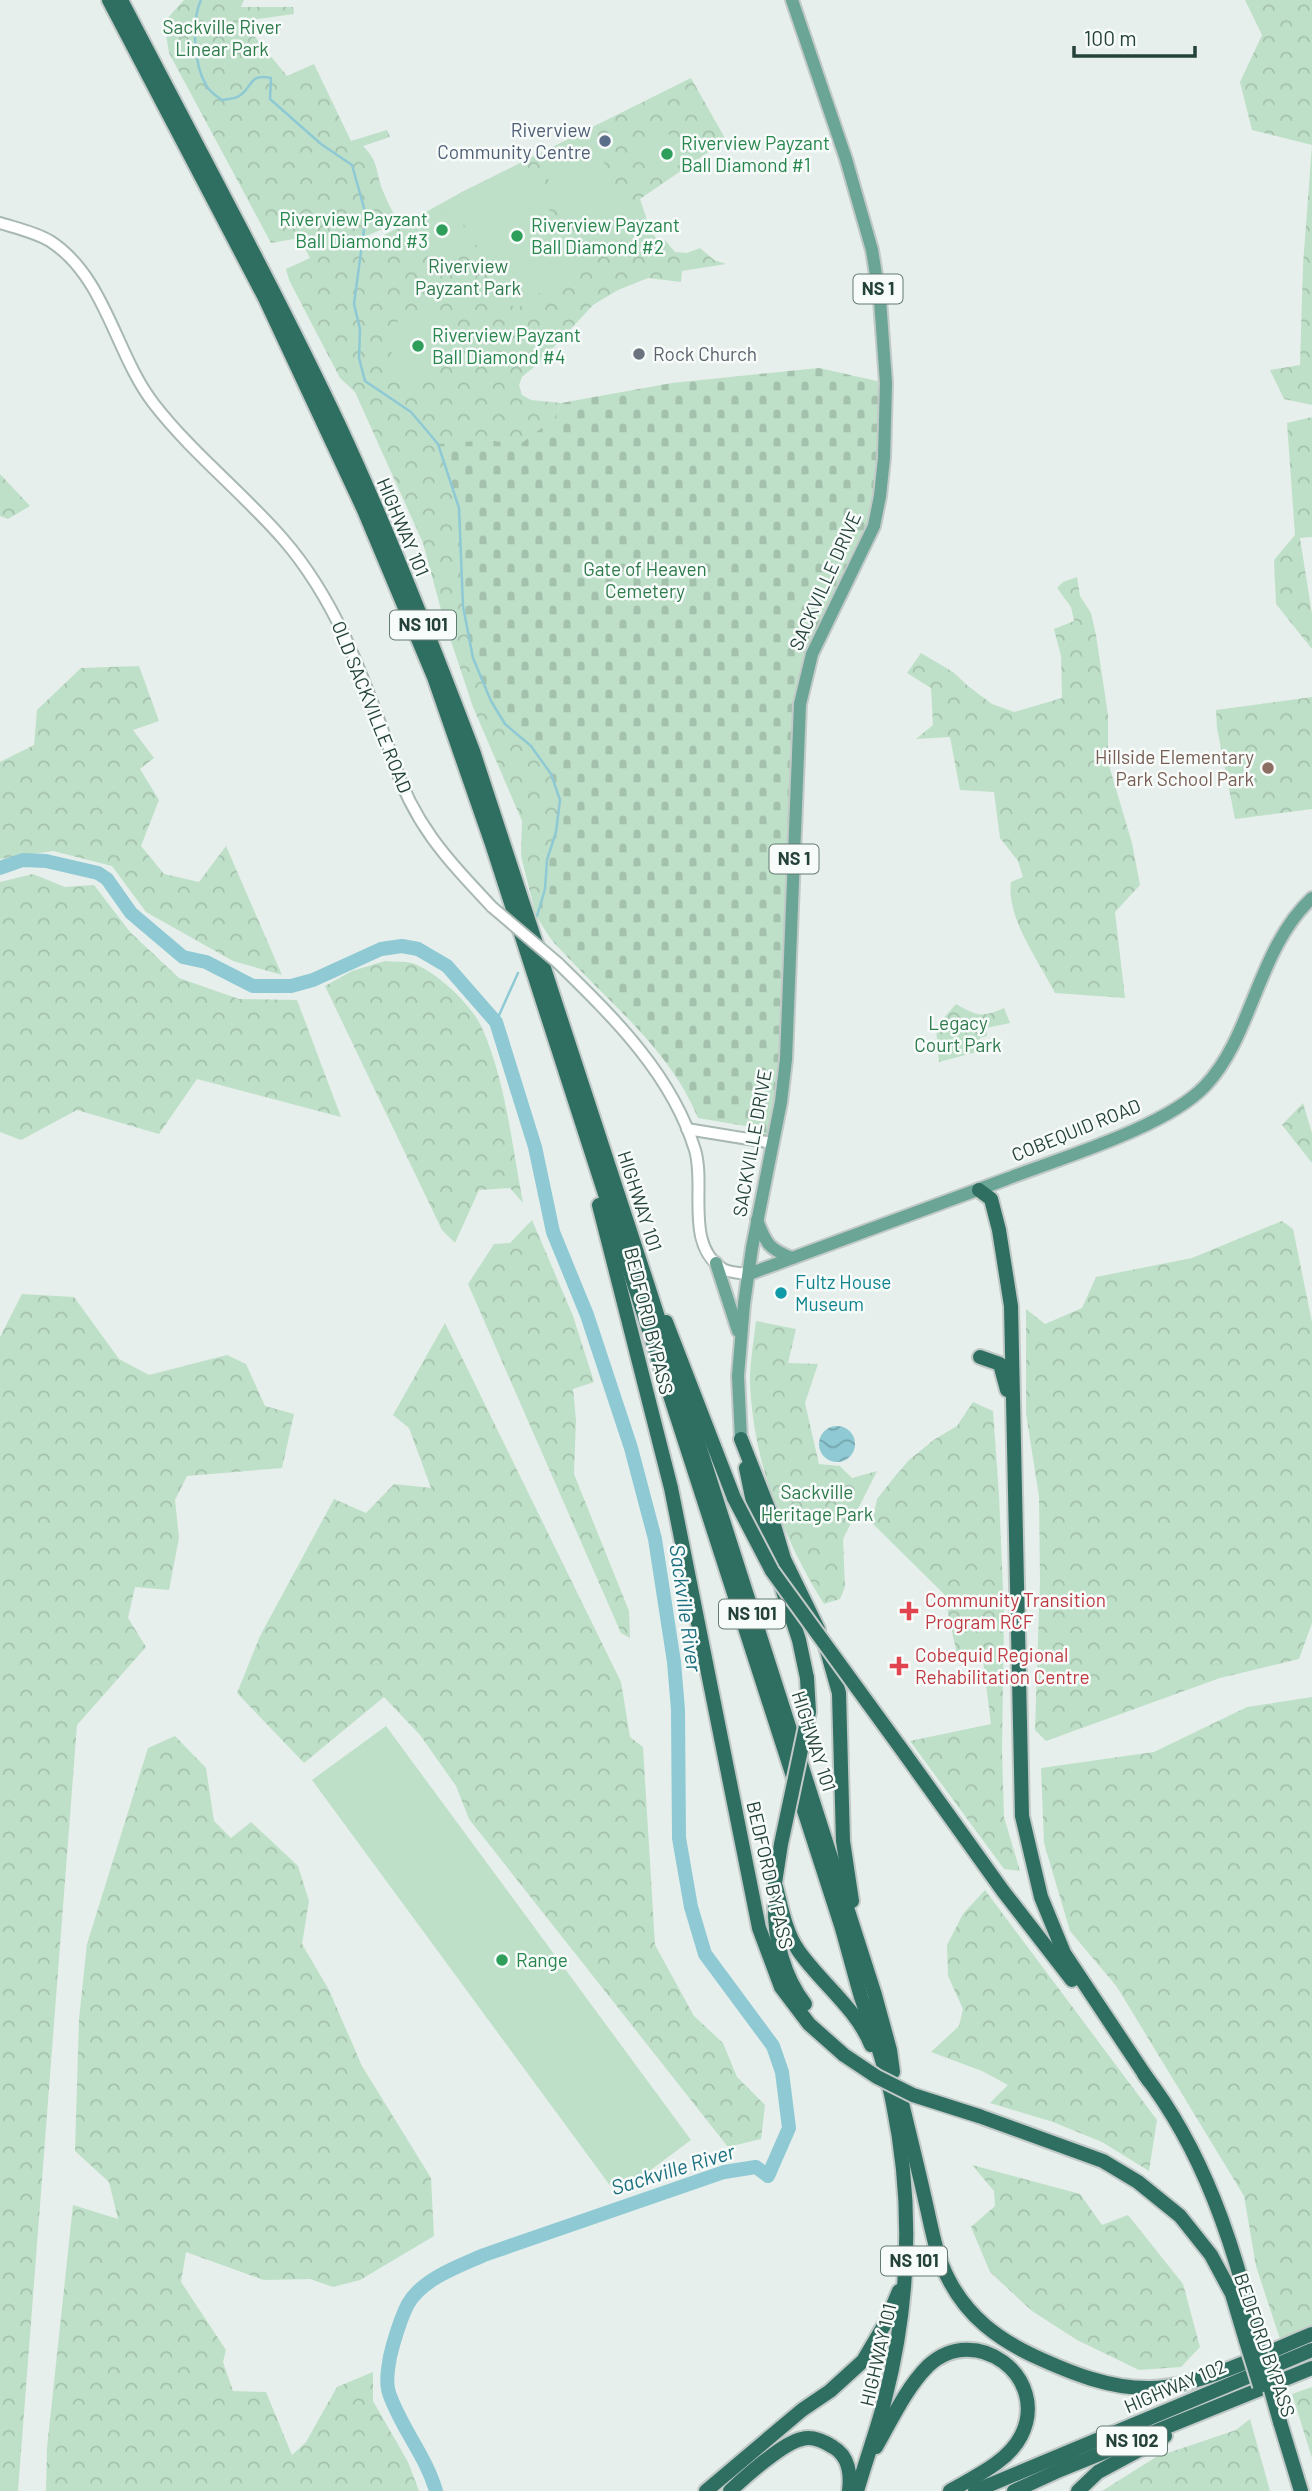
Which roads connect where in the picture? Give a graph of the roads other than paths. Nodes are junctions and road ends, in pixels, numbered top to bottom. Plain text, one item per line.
1 (109, 0) edge
2 (121, 0) edge
3 (792, 0) edge
4 (0, 223) edge
5 (1312, 898) edge
6 (563, 1061) junction
7 (687, 1129) junction
8 (773, 1143) junction
9 (979, 1190) junction
10 (757, 1220) junction
11 (792, 1258) junction
12 (716, 1263) junction
13 (749, 1274) junction
14 (647, 1283) junction
15 (740, 1338) junction
16 (980, 1357) dead end
17 (1013, 1419) junction
18 (741, 1439) junction
19 (775, 1883) junction
20 (858, 1944) junction
21 (890, 2050) junction
22 (844, 2055) junction
23 (1149, 2081) junction
24 (893, 2103) junction
25 (907, 2270) junction
26 (1312, 2334) edge
27 (1251, 2339) junction
28 (1312, 2350) edge
29 (1312, 2368) edge
30 (1251, 2392) junction
31 (1276, 2423) junction
32 (864, 2466) junction
33 (706, 2491) edge
34 (730, 2491) edge
35 (849, 2491) edge
36 (857, 2491) edge
37 (950, 2491) edge
38 (975, 2491) edge
39 (1014, 2491) edge
40 (1078, 2491) edge
41 (1292, 2491) edge
42 (1301, 2491) edge

1 - 6 highway, HIGHWAY 101 / NS 101
2 - 14 highway, HIGHWAY 101 / NS 101
3 - 8 main road, SACKVILLE DRIVE / NS 1
4 - 7 street, OLD SACKVILLE ROAD, bridge
5 - 9 main road, COBEQUID ROAD
6 - 22 highway, BEDFORD BYPASS
6 - 24 highway, HIGHWAY 101 / NS 101
7 - 8 street
7 - 12 street, OLD SACKVILLE ROAD
8 - 10 main road, SACKVILLE DRIVE / NS 1
9 - 11 main road, COBEQUID ROAD
9 - 17 highway
10 - 11 main road
10 - 13 main road, SACKVILLE DRIVE / NS 1
11 - 13 main road, COBEQUID ROAD
12 - 13 street
12 - 15 main road
13 - 15 main road, SACKVILLE DRIVE / NS 1
14 - 20 highway, HIGHWAY 101 / NS 101
14 - 23 highway, BEDFORD BYPASS, bridge
15 - 18 main road, SACKVILLE DRIVE / NS 1
16 - 17 highway
17 - 23 highway
18 - 19 highway, bridge
18 - 20 highway
19 - 22 highway
19 - 24 highway
20 - 21 highway, HIGHWAY 101 / NS 101
21 - 26 highway
21 - 32 highway, HIGHWAY 101 / NS 101
22 - 27 highway, BEDFORD BYPASS, bridge
23 - 27 highway, BEDFORD BYPASS
24 - 25 highway, HIGHWAY 101 / NS 101
25 - 32 highway, HIGHWAY 101 / NS 101
25 - 33 highway
27 - 31 highway, BEDFORD BYPASS, bridge
28 - 38 highway, HIGHWAY 102 / NS 102
29 - 30 highway, HIGHWAY 102 / NS 102
30 - 39 highway, HIGHWAY 102 / NS 102
30 - 40 highway
31 - 41 highway, BEDFORD BYPASS
31 - 42 highway, BEDFORD BYPASS
32 - 36 highway, HIGHWAY 101 / NS 101
32 - 37 highway
34 - 35 highway

